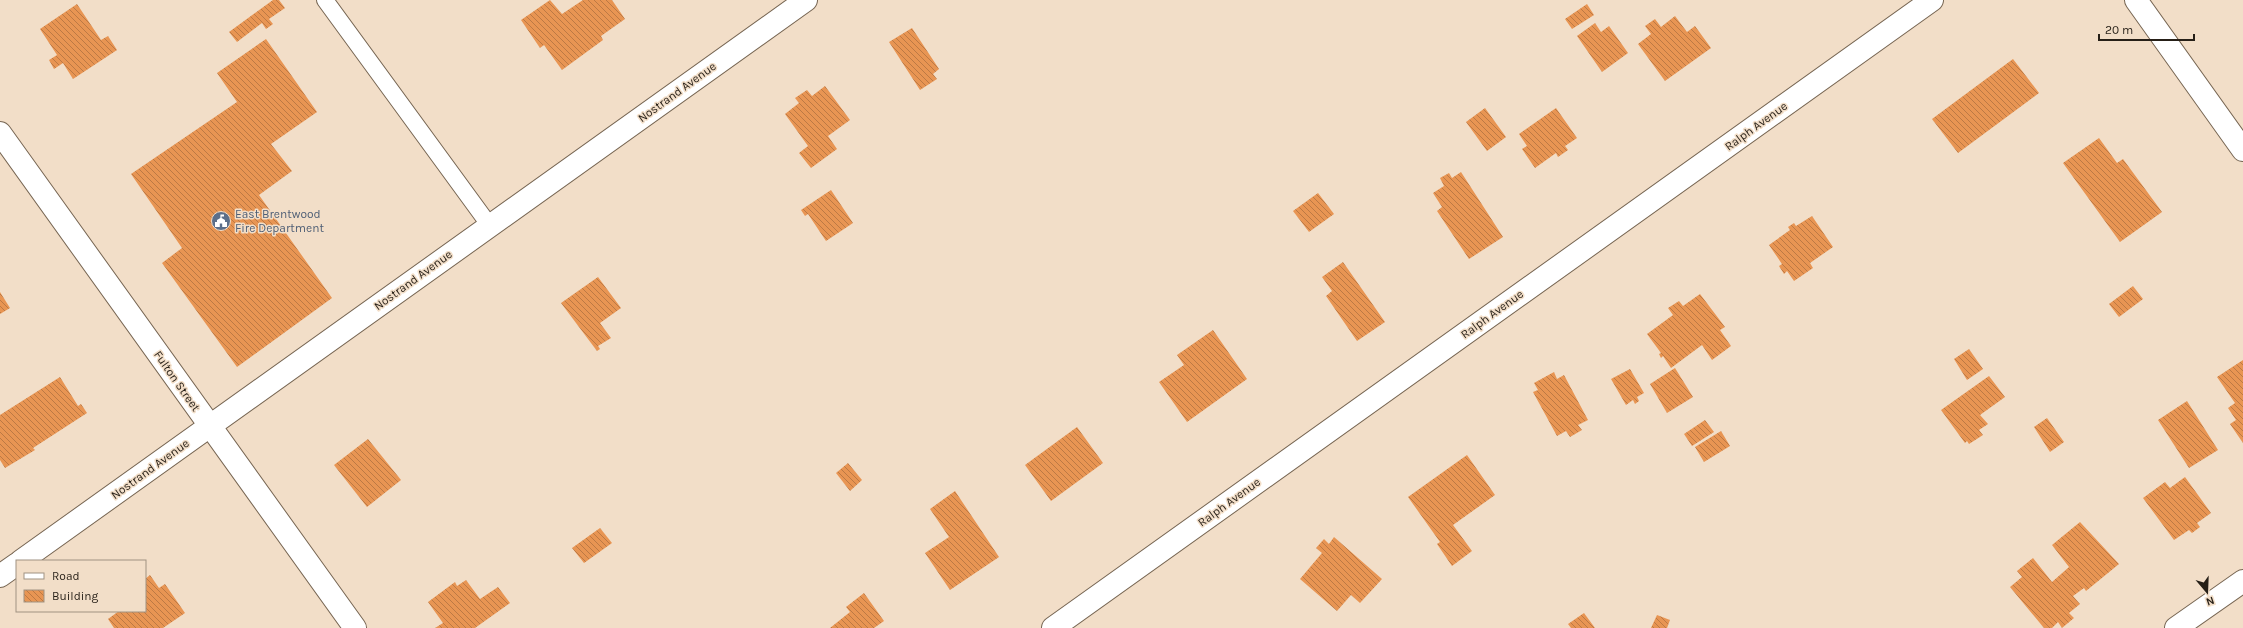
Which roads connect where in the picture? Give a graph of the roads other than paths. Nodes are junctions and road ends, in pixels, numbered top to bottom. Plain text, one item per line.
1 (325, 0) edge
2 (806, 0) edge
3 (1932, 0) edge
4 (2136, 0) edge
5 (0, 133) edge
6 (2243, 150) edge
7 (490, 226) junction
8 (209, 426) junction
9 (22, 560) edge
10 (16, 565) edge
11 (0, 576) edge
12 (2243, 580) edge
13 (355, 628) edge
14 (1053, 628) edge
15 (2176, 628) edge

1 - 7 lane
2 - 7 street, Nostrand Avenue
3 - 14 street, Ralph Avenue
4 - 6 street
5 - 8 street, Fulton Street
7 - 8 street, Nostrand Avenue
8 - 9 street, Nostrand Avenue
8 - 13 street, Fulton Street
10 - 11 street
12 - 15 street

